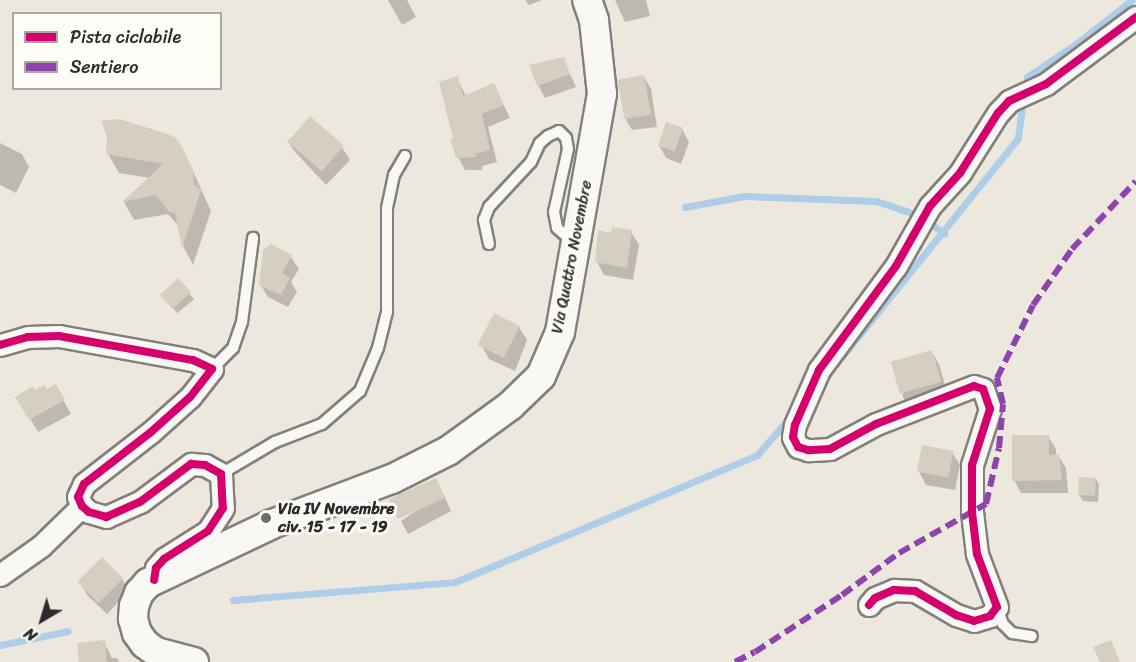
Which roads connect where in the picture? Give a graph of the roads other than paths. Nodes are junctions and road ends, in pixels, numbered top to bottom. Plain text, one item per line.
1 (587, 0) edge
2 (1136, 17) edge
3 (405, 156) dead end
4 (253, 238) dead end
5 (489, 244) dead end
6 (576, 244) junction
7 (0, 345) edge
8 (212, 369) junction
9 (221, 474) junction
10 (82, 506) junction
11 (0, 575) edge
12 (154, 580) junction
13 (868, 605) dead end
14 (998, 607) junction
15 (1032, 636) dead end
16 (194, 662) edge

1 - 6 main road, Via Quattro Novembre
2 - 14 street
3 - 9 lane
4 - 8 lane
5 - 6 lane
6 - 12 main road, Via Quattro Novembre
7 - 8 street
8 - 10 street
9 - 10 street
9 - 12 street
10 - 11 street
12 - 16 main road, Via Quattro Novembre
13 - 14 street
14 - 15 lane

